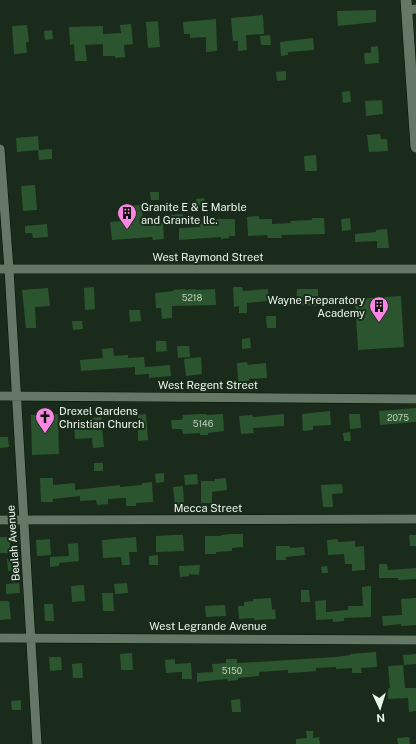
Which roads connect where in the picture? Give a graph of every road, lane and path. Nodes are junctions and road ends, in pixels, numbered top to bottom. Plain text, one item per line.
1 (410, 7) edge
2 (416, 147) edge
3 (0, 149) edge
4 (4, 269) edge
5 (416, 269) edge
6 (0, 396) edge
7 (15, 396) junction
8 (416, 399) edge
9 (23, 519) junction
10 (416, 519) edge
11 (0, 520) edge
12 (0, 638) edge
13 (30, 638) junction
14 (416, 640) edge
15 (37, 744) edge

1 - 2 main road
3 - 4 street, Beulah Avenue
4 - 5 street, West Raymond Street
4 - 7 street, Beulah Avenue
6 - 7 street, West Regent Street
7 - 8 street, West Regent Street
7 - 9 street, Beulah Avenue
9 - 10 street, Mecca Street
9 - 11 street, Mecca Street
9 - 13 street, Beulah Avenue
12 - 13 street, West Legrande Avenue
13 - 14 street, West Legrande Avenue
13 - 15 street, Beulah Avenue

